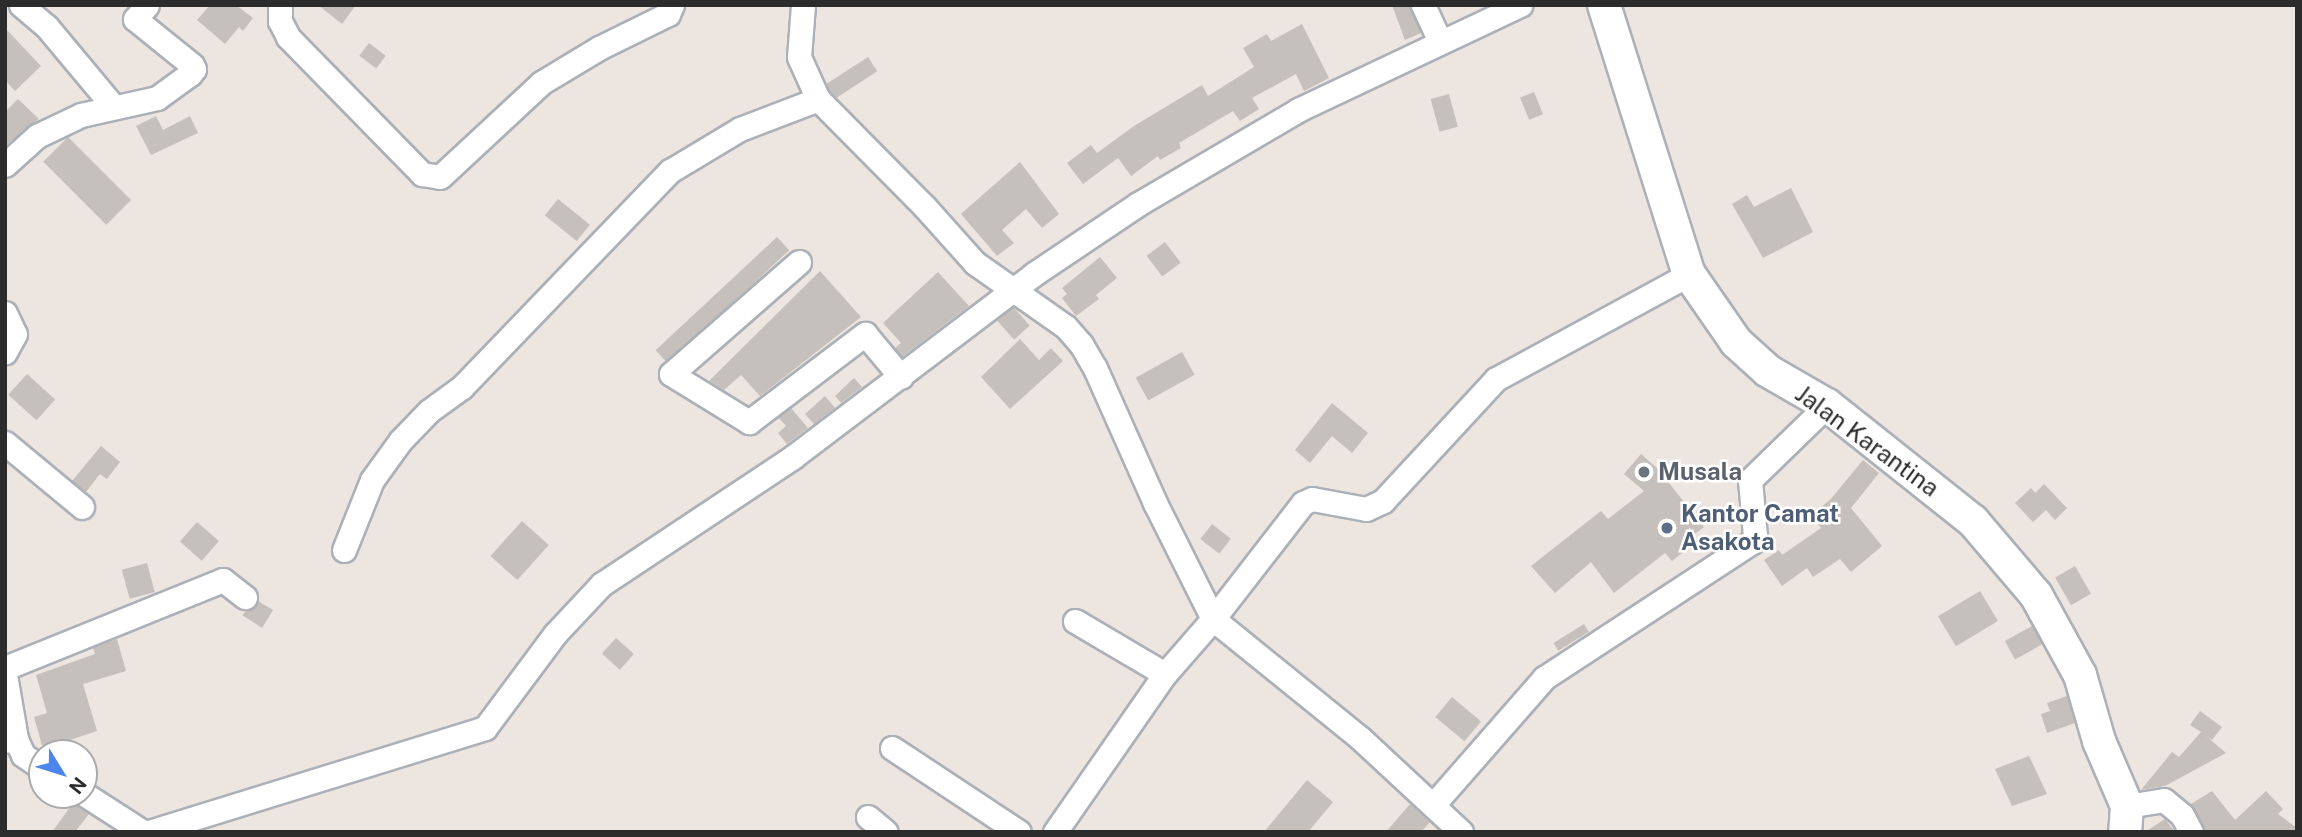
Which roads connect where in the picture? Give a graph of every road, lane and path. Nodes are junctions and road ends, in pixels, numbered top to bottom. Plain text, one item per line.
1 (21, 5) edge
2 (672, 5) edge
3 (803, 5) edge
4 (1423, 5) edge
5 (1520, 5) edge
6 (1604, 5) edge
7 (284, 7) edge
8 (134, 10) edge
9 (1440, 41) junction
10 (818, 99) junction
11 (114, 107) junction
12 (5, 165) edge
13 (799, 262) dead end
14 (1689, 274) junction
15 (1014, 289) junction
16 (5, 313) edge
17 (5, 352) edge
18 (901, 377) junction
19 (1827, 405) junction
20 (5, 443) edge
21 (82, 507) dead end
22 (344, 550) dead end
23 (245, 597) dead end
24 (1213, 620) junction
25 (1075, 621) dead end
26 (5, 668) edge
27 (1165, 674) junction
28 (5, 675) edge
29 (11, 740) edge
30 (892, 748) dead end
31 (28, 758) edge
32 (98, 803) edge
33 (1433, 805) junction
34 (868, 817) dead end
35 (2126, 819) edge
36 (993, 825) edge
37 (144, 832) edge
38 (149, 832) edge
39 (886, 832) edge
40 (1019, 832) edge
41 (1055, 832) edge
42 (1461, 832) edge
43 (2190, 832) edge

1 - 11 street
2 - 7 street
3 - 10 street
4 - 9 street
5 - 9 street
6 - 14 street, Jalan Karantina
8 - 11 street
9 - 15 street
10 - 15 street
10 - 22 street
11 - 12 street
13 - 18 street
14 - 19 street, Jalan Karantina
14 - 24 street
15 - 18 street
15 - 24 street
16 - 17 street
18 - 38 street
19 - 33 street
19 - 35 street, Jalan Karantina
20 - 21 street
23 - 26 street
24 - 27 street
24 - 33 street
25 - 27 street
27 - 41 street
28 - 29 street
29 - 31 street
30 - 36 street
32 - 37 street
33 - 42 street
34 - 39 street
35 - 43 street
36 - 40 street

